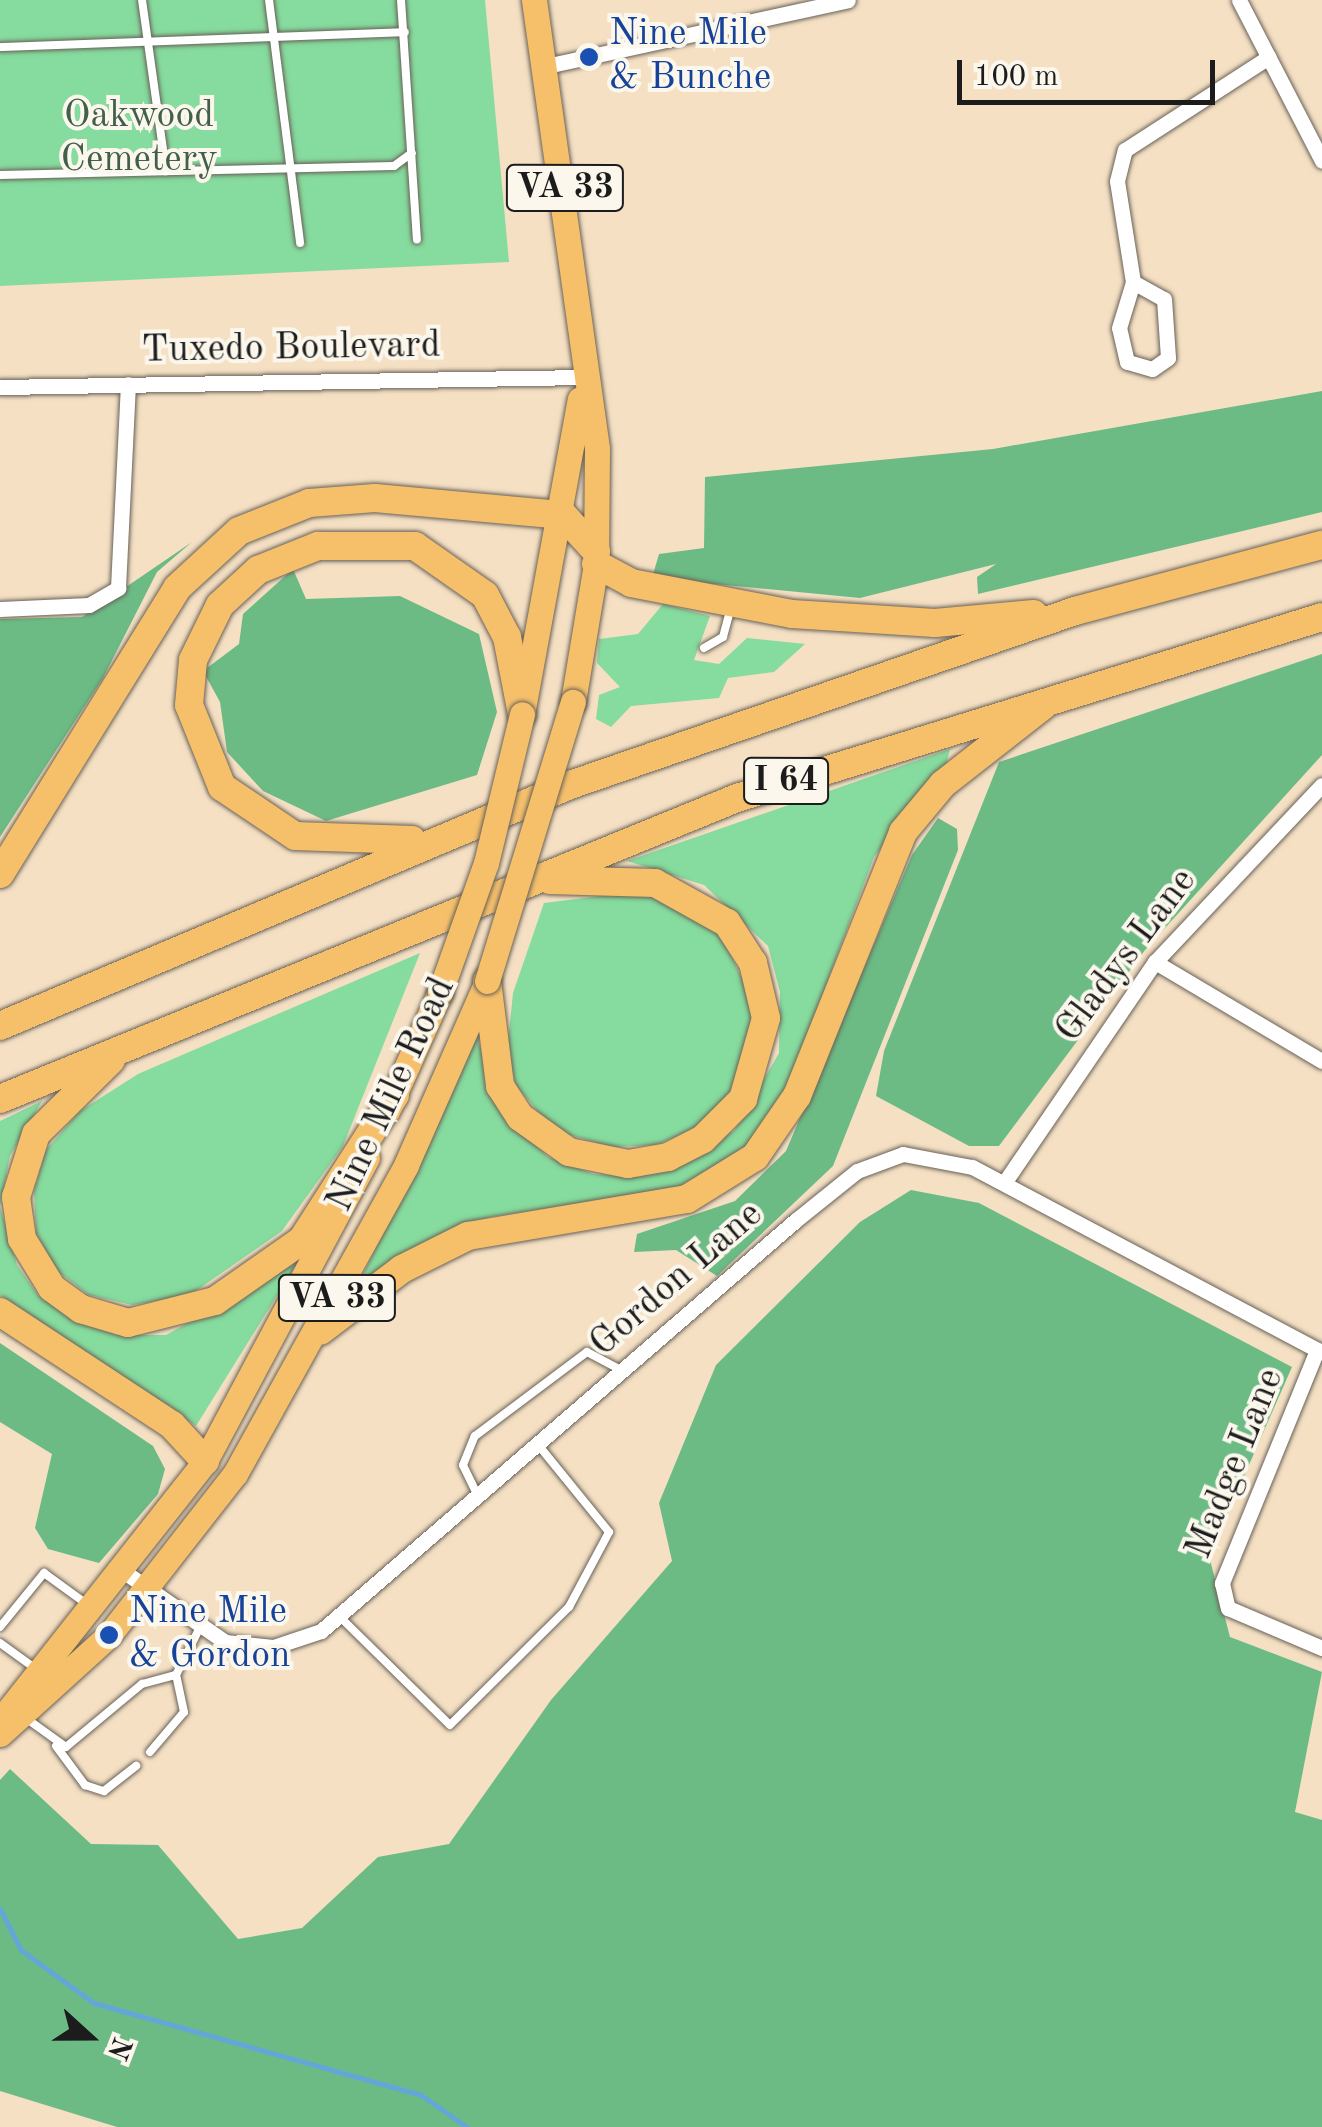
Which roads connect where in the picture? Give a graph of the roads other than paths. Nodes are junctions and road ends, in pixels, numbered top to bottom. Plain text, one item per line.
1 (142, 0) edge
2 (269, 0) edge
3 (401, 0) edge
4 (534, 0) edge
5 (848, 0) edge
6 (1239, 0) edge
7 (405, 32) junction
8 (274, 37) junction
9 (149, 44) junction
10 (0, 48) edge
11 (1269, 58) junction
12 (546, 66) junction
13 (412, 153) junction
14 (1322, 161) edge
15 (292, 169) junction
16 (166, 171) junction
17 (0, 175) edge
18 (417, 238) dead end
19 (300, 243) dead end
20 (1133, 282) junction
21 (583, 377) junction
22 (128, 384) junction
23 (0, 387) edge
24 (563, 516) junction
25 (1322, 546) edge
26 (596, 557) junction
27 (732, 602) junction
28 (0, 610) edge
29 (1076, 611) junction
30 (1322, 617) edge
31 (704, 648) dead end
32 (1055, 697) junction
33 (522, 714) junction
34 (1322, 785) edge
35 (423, 840) junction
36 (0, 874) edge
37 (523, 882) junction
38 (1155, 962) junction
39 (487, 981) junction
40 (0, 1026) edge
41 (128, 1046) junction
42 (1322, 1061) edge
43 (395, 1095) junction
44 (0, 1099) edge
45 (1004, 1183) junction
46 (0, 1312) edge
47 (320, 1331) junction
48 (1320, 1351) edge
49 (622, 1370) junction
50 (539, 1446) junction
51 (205, 1461) junction
52 (479, 1498) junction
53 (123, 1571) junction
54 (146, 1590) junction
55 (92, 1608) junction
56 (340, 1617) junction
57 (0, 1627) edge
58 (198, 1630) junction
59 (0, 1642) edge
60 (1322, 1648) edge
61 (40, 1671) junction
62 (176, 1675) junction
63 (5, 1721) edge
64 (56, 1746) junction
65 (150, 1752) dead end
66 (136, 1766) dead end

1 - 9 lane
2 - 8 lane
3 - 7 lane
4 - 12 main road, Nine Mile Road / VA 33
5 - 12 street
6 - 11 street
7 - 8 lane
7 - 13 lane
8 - 9 lane
8 - 15 lane
9 - 10 lane
9 - 16 lane
11 - 14 street
11 - 20 street
12 - 21 main road, Nine Mile Road / VA 33
13 - 15 lane
13 - 18 lane
15 - 16 lane
15 - 19 lane
16 - 17 lane
20 - 20 street
21 - 22 street, Tuxedo Boulevard
21 - 24 main road, Nine Mile Road / VA 33
21 - 26 main road, Nine Mile Road / VA 33
22 - 23 street, Tuxedo Boulevard
22 - 28 street
24 - 26 highway
24 - 33 main road, Nine Mile Road / VA 33
24 - 36 highway
25 - 29 highway, I 64
26 - 27 highway
26 - 39 main road, Nine Mile Road / VA 33, bridge
27 - 29 highway
27 - 31 lane
29 - 35 highway, I 64
30 - 32 highway, I 64
32 - 37 highway, I 64
32 - 47 highway
33 - 35 highway
33 - 43 main road, Nine Mile Road / VA 33, bridge
34 - 38 street, Gladys Lane
35 - 40 highway, I 64
37 - 39 highway
37 - 41 highway, I 64
38 - 42 street
38 - 45 street, Gladys Lane
39 - 47 main road, Nine Mile Road / VA 33
41 - 43 highway
41 - 44 highway, I 64
43 - 51 main road, Nine Mile Road / VA 33
45 - 48 street, Gordon Lane
45 - 49 street, Gordon Lane
46 - 51 highway
47 - 54 main road, Nine Mile Road / VA 33
48 - 60 street, Madge Lane
49 - 50 street, Gordon Lane
49 - 52 lane
50 - 52 street, Gordon Lane
50 - 56 lane
51 - 53 main road, Nine Mile Road / VA 33
52 - 56 street, Gordon Lane
53 - 54 street, Gordon Lane
53 - 55 main road, Nine Mile Road / VA 33
54 - 58 street, Gordon Lane
54 - 63 main road, Nine Mile Road / VA 33
55 - 57 lane
55 - 61 main road, Nine Mile Road / VA 33
56 - 58 street, Gordon Lane
58 - 62 lane
59 - 61 lane
61 - 63 main road, Nine Mile Road / VA 33
62 - 64 lane
62 - 65 lane
63 - 64 lane
64 - 66 lane

